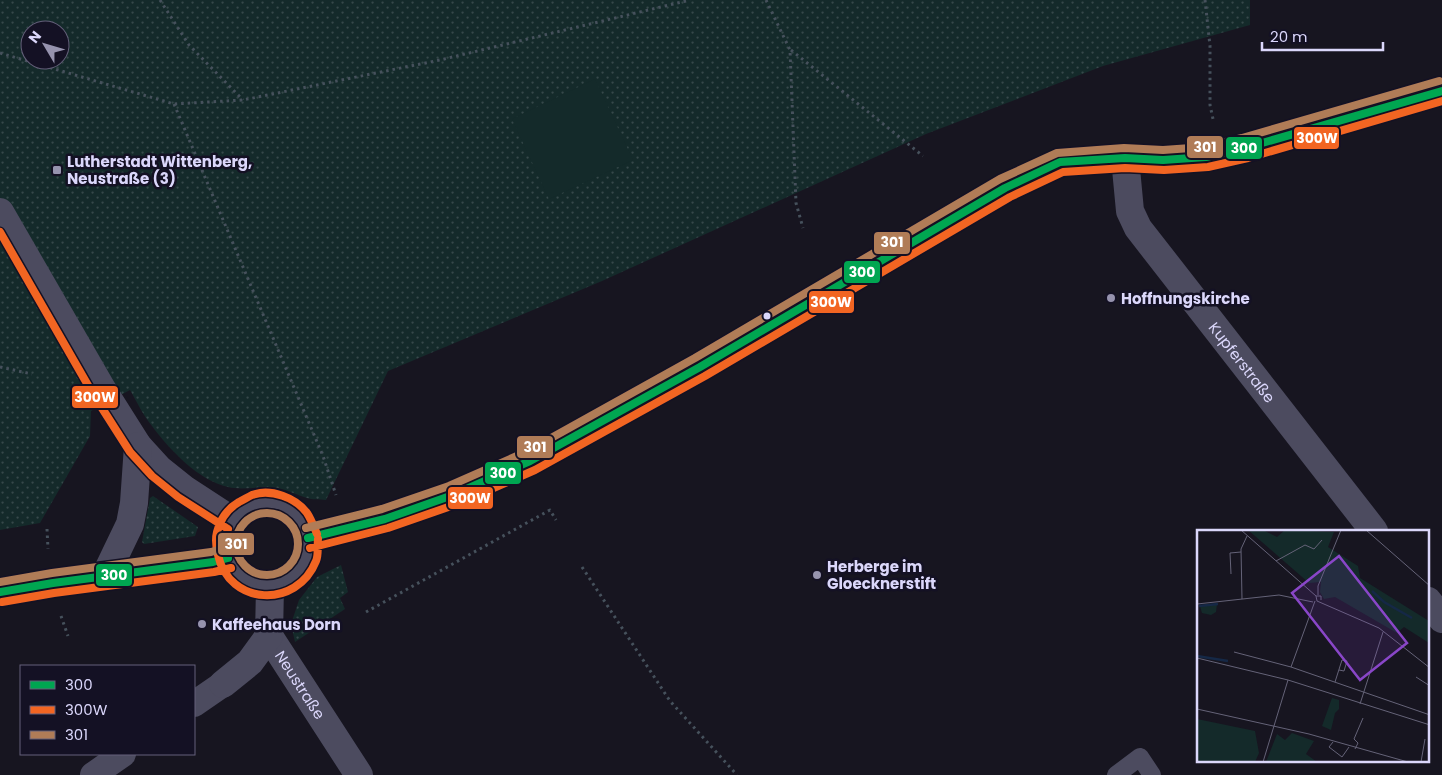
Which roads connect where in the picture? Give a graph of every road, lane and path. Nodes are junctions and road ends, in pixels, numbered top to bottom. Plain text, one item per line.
1 (160, 0) edge
2 (690, 0) edge
3 (766, 0) edge
4 (1205, 0) edge
5 (790, 50) junction
6 (0, 53) edge
7 (1442, 90) edge
8 (244, 100) junction
9 (174, 104) junction
10 (1221, 153) junction
11 (923, 156) dead end
12 (1125, 158) junction
13 (0, 212) edge
14 (803, 228) dead end
15 (0, 367) edge
16 (32, 374) dead end
17 (138, 446) junction
18 (556, 520) dead end
19 (233, 521) junction
20 (344, 529) junction
21 (1373, 530) edge
22 (308, 538) junction
23 (228, 558) junction
24 (582, 567) dead end
25 (105, 576) junction
26 (270, 586) junction
27 (0, 592) edge
28 (1430, 604) edge
29 (366, 612) dead end
30 (1442, 619) edge
31 (269, 636) junction
32 (223, 684) joint
33 (195, 703) edge
34 (122, 755) edge
35 (93, 775) edge
36 (359, 775) edge
37 (737, 775) edge
38 (1116, 775) edge
39 (1152, 775) edge

1 - 8 path
2 - 8 path
3 - 5 path
4 - 10 path
5 - 11 path
5 - 14 path
6 - 9 path
7 - 10 street
8 - 9 path
9 - 20 path
10 - 12 street
12 - 20 street
12 - 21 street, Kupferstraße
13 - 17 street
15 - 16 path
17 - 19 street
17 - 25 street
18 - 29 path
19 - 22 street
19 - 23 street
20 - 22 street
22 - 26 street
23 - 25 street
23 - 26 street
24 - 37 path
25 - 27 street
26 - 31 street, Neustraße
28 - 30 street
31 - 32 street
31 - 36 street, Neustraße
32 - 33 street
34 - 35 street
38 - 39 lane

